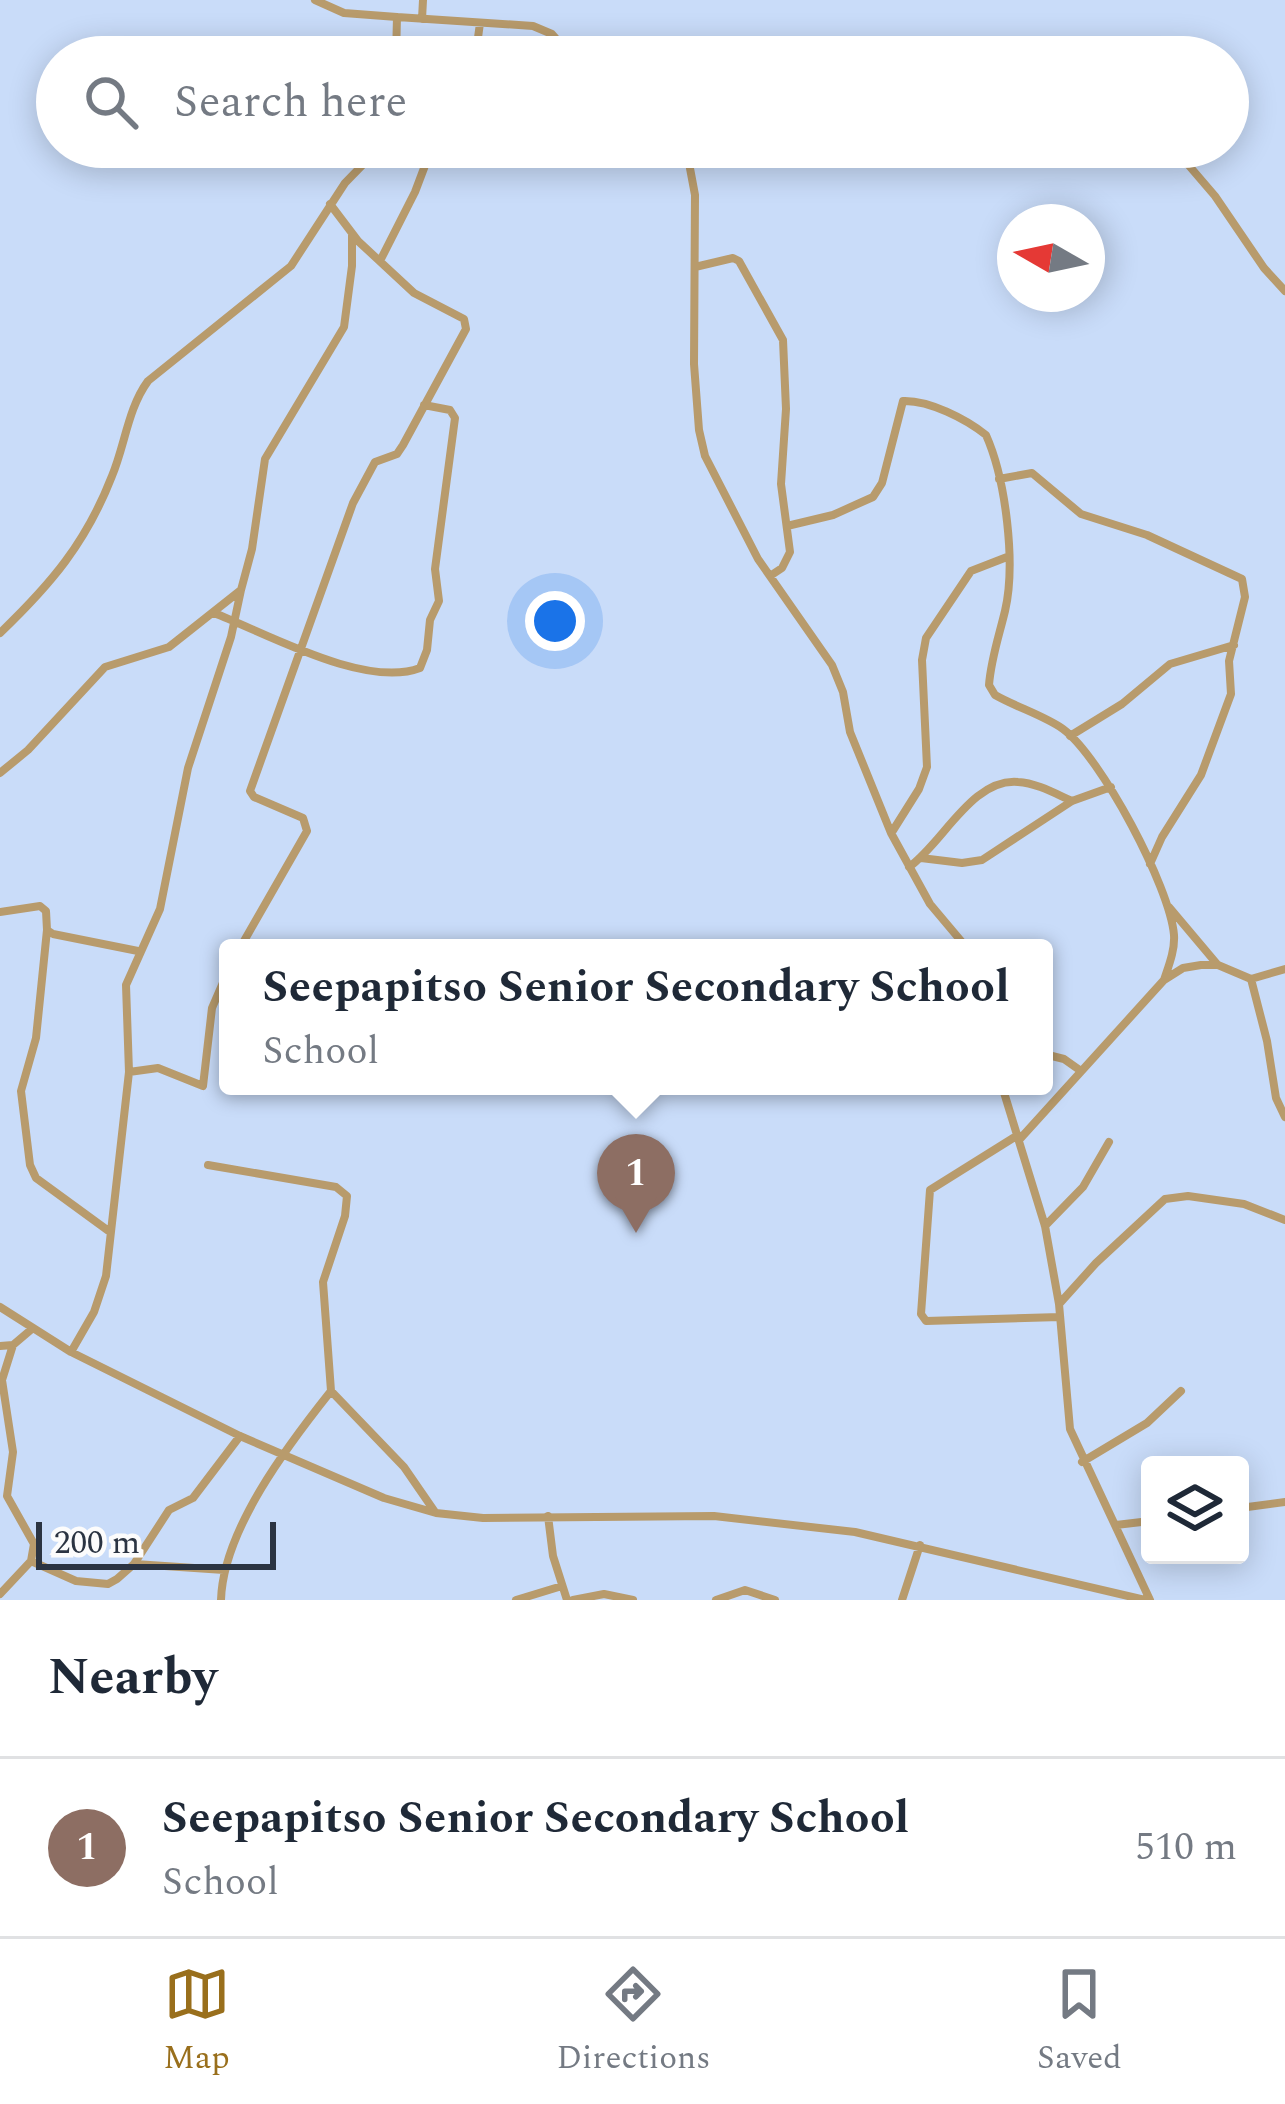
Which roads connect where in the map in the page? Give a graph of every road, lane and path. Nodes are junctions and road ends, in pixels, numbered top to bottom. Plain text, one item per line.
1 (315, 0) edge
2 (423, 0) edge
3 (398, 17) junction
4 (422, 19) junction
5 (480, 22) junction
6 (397, 36) edge
7 (478, 36) edge
8 (551, 36) edge
9 (362, 168) edge
10 (424, 168) edge
11 (690, 168) edge
12 (1191, 168) edge
13 (330, 204) junction
14 (352, 233) junction
15 (381, 259) junction
16 (695, 267) junction
17 (1285, 291) edge
18 (424, 405) junction
19 (999, 479) junction
20 (787, 526) junction
21 (1007, 557) junction
22 (770, 576) junction
23 (241, 590) junction
24 (214, 613) junction
25 (0, 619) edge
26 (12, 621) junction
27 (234, 621) junction
28 (0, 633) edge
29 (1234, 644) junction
30 (300, 650) junction
31 (1070, 736) junction
32 (0, 773) edge
33 (1111, 788) junction
34 (1072, 801) junction
35 (891, 833) junction
36 (921, 858) junction
37 (1149, 866) junction
38 (909, 867) junction
39 (1163, 898) junction
40 (0, 912) edge
41 (46, 931) junction
42 (245, 939) edge
43 (959, 939) edge
44 (138, 951) junction
45 (1218, 965) junction
46 (1285, 969) edge
47 (1251, 979) junction
48 (1164, 980) junction
49 (219, 991) edge
50 (1053, 1056) edge
51 (1081, 1071) junction
52 (129, 1072) junction
53 (1005, 1095) edge
54 (1285, 1118) edge
55 (1018, 1137) junction
56 (1109, 1142) dead end
57 (208, 1165) dead end
58 (1285, 1220) edge
59 (1045, 1226) junction
60 (111, 1233) junction
61 (1059, 1304) junction
62 (0, 1306) edge
63 (1060, 1317) junction
64 (33, 1328) junction
65 (13, 1345) junction
66 (0, 1346) edge
67 (71, 1352) junction
68 (331, 1391) junction
69 (1181, 1391) dead end
70 (240, 1436) junction
71 (285, 1456) junction
72 (1082, 1462) junction
73 (1285, 1502) edge
74 (1249, 1507) edge
75 (436, 1514) junction
76 (548, 1516) junction
77 (1141, 1522) edge
78 (1116, 1526) junction
79 (920, 1545) junction
80 (31, 1561) junction
81 (134, 1564) junction
82 (224, 1570) junction
83 (562, 1586) junction
84 (1121, 1592) junction
85 (0, 1594) edge
86 (221, 1600) edge
87 (516, 1600) edge
88 (570, 1600) edge
89 (633, 1600) edge
90 (716, 1600) edge
91 (775, 1600) edge
92 (902, 1600) edge
93 (1111, 1600) edge
94 (1147, 1600) edge

1 - 3 street
2 - 4 street
3 - 4 street
3 - 6 street
4 - 5 street
5 - 7 street
5 - 8 street
9 - 13 street
10 - 15 street
11 - 16 street
12 - 17 street
13 - 14 street
13 - 26 street
14 - 15 street
14 - 23 street
15 - 18 street
16 - 20 street
16 - 22 street
18 - 30 street
18 - 30 street
19 - 20 street
19 - 21 street
19 - 29 street
20 - 22 street
21 - 31 street
21 - 35 street
22 - 35 street
23 - 24 street
23 - 27 street
24 - 27 street
24 - 32 street
25 - 26 street
26 - 28 street
27 - 30 street
27 - 44 street
29 - 31 street
29 - 37 street
30 - 42 street
31 - 33 street
33 - 34 street
33 - 37 street
34 - 36 street
34 - 36 street
35 - 38 street
36 - 38 street
37 - 39 street
38 - 43 street
39 - 45 street
39 - 48 street
40 - 41 street
41 - 44 street
41 - 60 street
44 - 52 street
45 - 47 street
45 - 48 street
46 - 47 street
47 - 54 street
48 - 51 street
49 - 52 street
50 - 51 street
51 - 55 street
52 - 60 street
53 - 55 street
55 - 59 street
55 - 63 street
56 - 59 street
57 - 68 street
58 - 61 street
59 - 61 street
60 - 67 street
61 - 63 street
62 - 64 street
63 - 72 street
64 - 65 street
64 - 67 street
65 - 66 street
65 - 80 street
67 - 70 street
68 - 71 street
68 - 75 street
69 - 72 street
70 - 71 street
70 - 81 street
71 - 75 street
71 - 82 street
72 - 78 street
73 - 74 street
75 - 76 street
76 - 79 street
76 - 83 street
77 - 78 street
78 - 94 street
79 - 84 street
79 - 92 street
80 - 81 street
80 - 85 street
81 - 82 street
82 - 86 street
83 - 87 street
83 - 88 street
84 - 93 street
84 - 94 street
88 - 89 street
90 - 91 street

